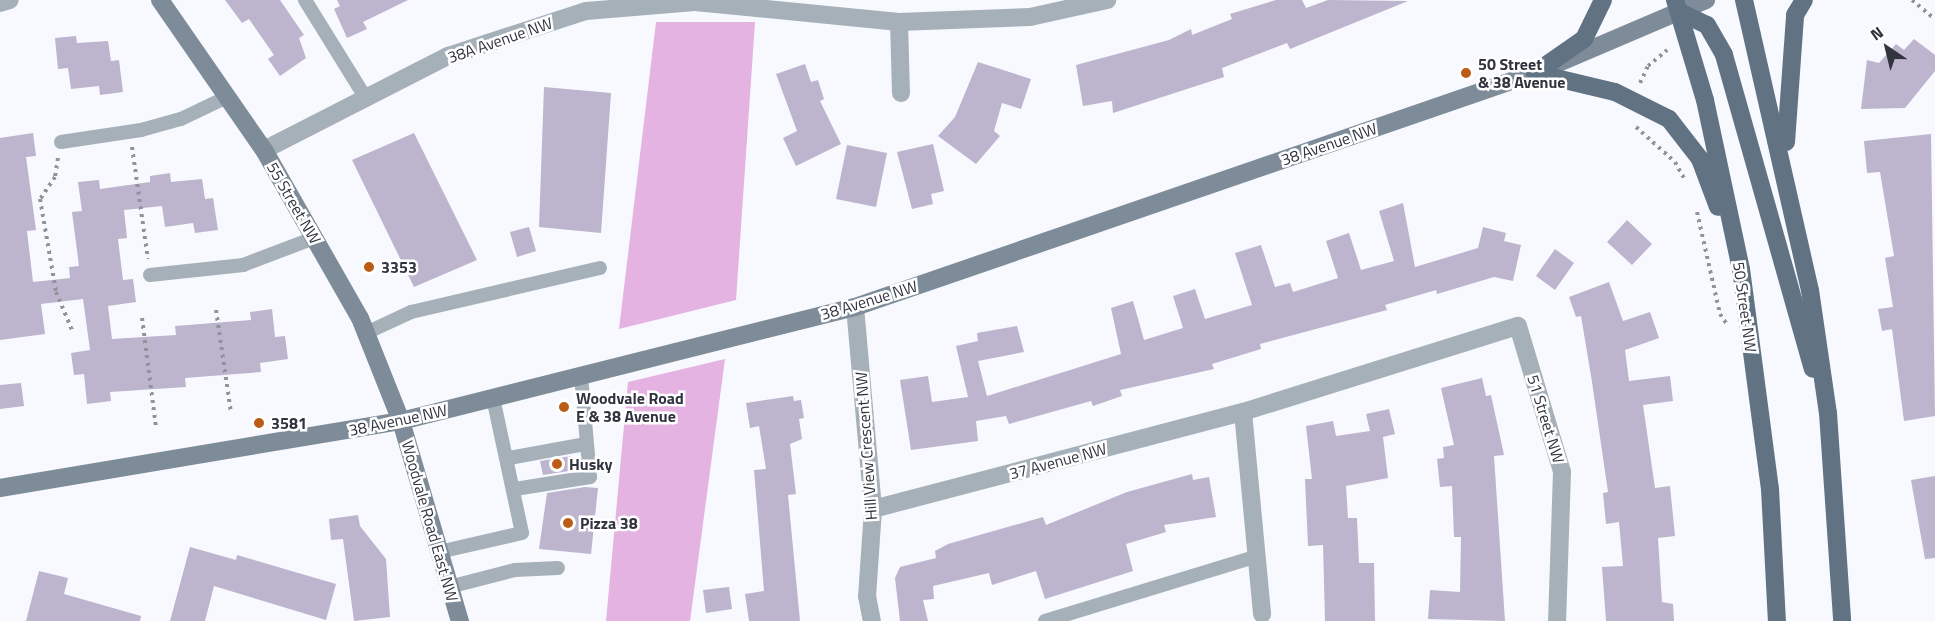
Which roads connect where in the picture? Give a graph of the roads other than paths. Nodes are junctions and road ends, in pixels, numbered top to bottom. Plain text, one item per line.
1 (10, 0) edge
2 (160, 0) edge
3 (305, 0) edge
4 (1107, 0) edge
5 (1603, 0) edge
6 (1706, 0) edge
7 (1744, 0) edge
8 (1804, 0) edge
9 (0, 3) edge
10 (586, 5) edge
11 (1677, 6) edge
12 (899, 22) junction
13 (1535, 73) junction
14 (901, 93) dead end
15 (364, 95) junction
16 (227, 97) junction
17 (61, 142) road end
18 (264, 150) junction
19 (1785, 165) junction
20 (314, 238) junction
21 (600, 268) dead end
22 (1740, 269) junction
23 (150, 275) road end
24 (855, 307) junction
25 (1518, 326) joint
26 (366, 333) junction
27 (581, 376) junction
28 (493, 398) junction
29 (1243, 412) junction
30 (1828, 413) junction
31 (401, 421) junction
32 (585, 444) junction
33 (510, 458) junction
34 (0, 488) edge
35 (515, 489) junction
36 (873, 509) junction
37 (439, 552) junction
38 (1257, 556) junction
39 (558, 568) dead end
40 (449, 587) junction
41 (1262, 614) dead end
42 (1065, 618) edge
43 (457, 621) edge
44 (872, 621) edge
45 (1045, 621) edge
46 (1557, 621) edge
47 (1778, 621) edge
48 (1842, 621) edge

1 - 9 street
2 - 16 street, 55 Street NW
3 - 15 lane
4 - 12 street, 38A Avenue NW
5 - 13 main road
6 - 11 street, 38 Avenue NW
7 - 19 main road
8 - 19 main road
10 - 12 street, 38A Avenue NW
10 - 15 street, 38A Avenue NW
11 - 13 street, 38 Avenue NW
11 - 22 main road, 50 Street NW
11 - 30 main road
12 - 14 street
13 - 22 main road
13 - 24 street, 38 Avenue NW
15 - 18 street, 38A Avenue NW
16 - 17 lane
16 - 18 street, 55 Street NW
18 - 20 street, 55 Street NW
19 - 30 main road
20 - 23 lane
20 - 26 street, 55 Street NW
21 - 26 lane
22 - 47 main road, 50 Street NW
24 - 27 street, 38 Avenue NW
24 - 36 street, Hill View Crescent NW
25 - 29 street, 37 Avenue NW
25 - 46 street, 51 Street NW
26 - 31 street, 55 Street NW
27 - 28 street, 38 Avenue NW
27 - 32 lane
28 - 31 street, 38 Avenue NW
28 - 33 lane
29 - 36 street, 37 Avenue NW
29 - 38 street
30 - 48 main road
31 - 34 street, 38 Avenue NW
31 - 37 street, Woodvale Road East NW
32 - 33 lane
32 - 35 lane
33 - 35 lane
35 - 37 lane
36 - 44 street, Hill View Crescent NW
37 - 40 street, Woodvale Road East NW
38 - 41 street
38 - 42 lane
39 - 40 lane
40 - 43 street, Woodvale Road East NW
42 - 45 lane

